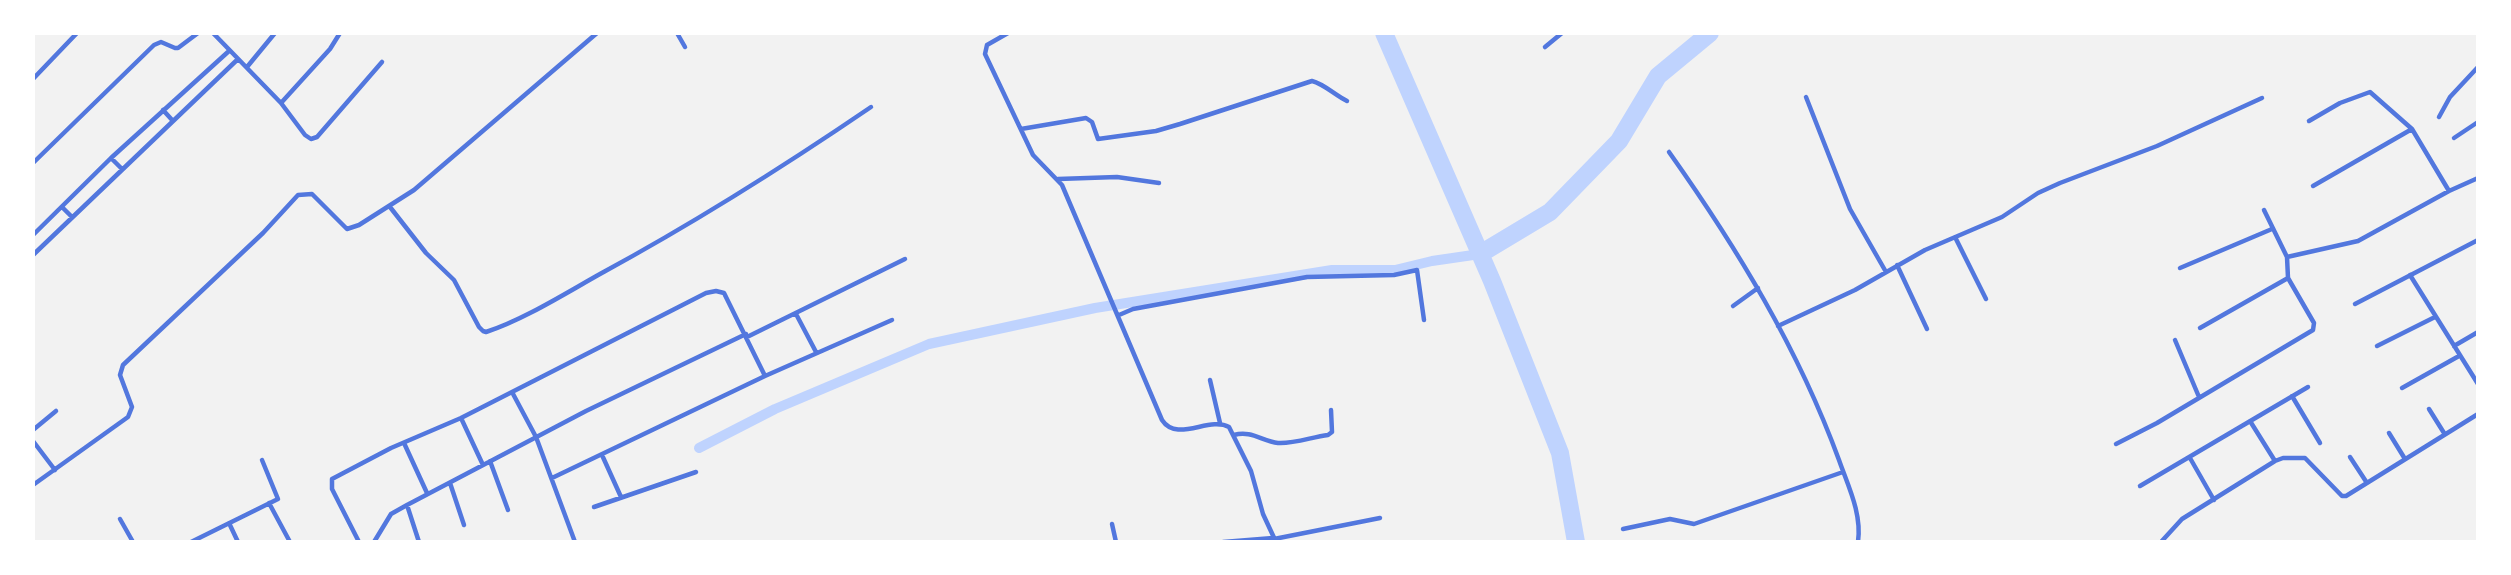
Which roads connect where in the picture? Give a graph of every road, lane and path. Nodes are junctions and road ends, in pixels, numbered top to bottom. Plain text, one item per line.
1 (77, 33) edge
2 (198, 33) edge
3 (213, 33) edge
4 (275, 33) edge
5 (340, 33) edge
6 (597, 33) edge
7 (677, 33) edge
8 (1008, 33) edge
9 (1562, 33) edge
10 (685, 47) dead end
11 (1545, 47) dead end
12 (229, 51) junction
13 (238, 59) junction
14 (382, 62) dead end
15 (247, 67) junction
16 (2478, 67) edge
17 (33, 79) edge
18 (1806, 97) dead end
19 (2262, 98) dead end
20 (1347, 101) dead end
21 (281, 103) junction
22 (871, 107) dead end
23 (163, 110) junction
24 (2439, 117) dead end
25 (173, 121) junction
26 (2309, 121) dead end
27 (2478, 122) edge
28 (1021, 129) junction
29 (2412, 129) junction
30 (2454, 138) dead end
31 (1669, 152) dead end
32 (111, 158) junction
33 (33, 163) edge
34 (122, 169) junction
35 (2478, 178) edge
36 (1057, 179) junction
37 (1159, 183) dead end
38 (2314, 186) dead end
39 (2449, 191) junction
40 (62, 207) junction
41 (390, 207) junction
42 (2263, 210) dead end
43 (72, 217) junction
44 (2273, 229) junction
45 (33, 235) edge
46 (1955, 237) junction
47 (2478, 240) edge
48 (33, 255) edge
49 (2287, 257) junction
50 (905, 259) dead end
51 (1898, 265) junction
52 (2180, 268) dead end
53 (1886, 272) junction
54 (2410, 275) junction
55 (2288, 278) junction
56 (1758, 288) junction
57 (1986, 299) dead end
58 (2355, 304) dead end
59 (1733, 306) dead end
60 (796, 313) junction
61 (1118, 313) junction
62 (2435, 317) junction
63 (892, 320) dead end
64 (1424, 320) dead end
65 (1778, 326) junction
66 (2200, 328) dead end
67 (1927, 329) dead end
68 (2478, 332) edge
69 (746, 336) junction
70 (2175, 340) dead end
71 (2377, 346) dead end
72 (2454, 346) junction
73 (816, 352) junction
74 (2459, 356) junction
75 (765, 376) junction
76 (1210, 380) dead end
77 (2478, 384) edge
78 (2308, 387) dead end
79 (2402, 388) dead end
80 (512, 392) junction
81 (2292, 396) junction
82 (2199, 397) junction
83 (2429, 409) dead end
84 (1331, 410) dead end
85 (56, 411) dead end
86 (2478, 414) edge
87 (461, 418) junction
88 (2250, 421) junction
89 (1220, 423) junction
90 (33, 430) edge
91 (2389, 433) dead end
92 (2444, 433) junction
93 (1234, 435) junction
94 (536, 437) junction
95 (33, 441) edge
96 (404, 443) junction
97 (2320, 443) dead end
98 (2116, 444) dead end
99 (602, 455) junction
100 (2350, 457) dead end
101 (2190, 458) junction
102 (2405, 459) junction
103 (262, 460) dead end
104 (491, 461) junction
105 (2275, 461) junction
106 (483, 464) junction
107 (55, 470) junction
108 (696, 472) dead end
109 (1843, 472) junction
110 (552, 478) junction
111 (450, 482) junction
112 (2367, 484) junction
113 (33, 485) edge
114 (2140, 486) dead end
115 (427, 493) junction
116 (621, 497) junction
117 (2214, 500) junction
118 (270, 503) junction
119 (407, 505) junction
120 (594, 507) dead end
121 (508, 510) dead end
122 (1380, 517) dead end
123 (120, 519) dead end
124 (229, 523) junction
125 (1112, 524) dead end
126 (464, 525) dead end
127 (1623, 529) dead end
128 (1274, 540) edge
129 (133, 542) edge
130 (191, 542) edge
131 (238, 542) edge
132 (290, 542) edge
133 (359, 542) edge
134 (374, 542) edge
135 (419, 542) edge
136 (575, 542) edge
137 (1115, 542) edge
138 (1223, 542) edge
139 (1858, 542) edge
140 (2161, 542) edge

1 - 17 street
2 - 33 street
3 - 12 street
4 - 15 street
5 - 21 street
6 - 41 street
7 - 10 street
8 - 28 street
9 - 11 street
12 - 13 street
12 - 23 street
13 - 15 street
13 - 25 street
14 - 21 street
15 - 21 street
16 - 24 street
18 - 53 street
19 - 46 street
20 - 28 street
22 - 41 street
23 - 25 street
23 - 32 street
25 - 34 street
26 - 29 street
27 - 30 street
28 - 36 street
29 - 38 street
29 - 39 street
31 - 56 street
32 - 34 street
32 - 40 street
34 - 43 street
35 - 39 street
36 - 37 street
36 - 61 street
39 - 49 street
40 - 43 street
40 - 45 street
41 - 107 street
42 - 44 street
43 - 48 street
44 - 49 street
44 - 52 street
46 - 51 street
46 - 57 street
47 - 54 street
49 - 55 street
50 - 60 street
51 - 53 street
51 - 67 street
53 - 65 street
54 - 58 street
54 - 62 street
55 - 66 street
55 - 82 street
56 - 59 street
56 - 65 street
60 - 69 street
60 - 73 street
61 - 64 street
61 - 89 street
62 - 71 street
62 - 72 street
63 - 73 street
65 - 109 street
68 - 72 street
69 - 75 street
69 - 80 street
69 - 94 street
70 - 82 street
72 - 74 street
73 - 75 street
74 - 77 street
74 - 79 street
75 - 99 street
76 - 89 street
78 - 81 street
80 - 87 street
80 - 94 street
81 - 88 street
81 - 97 street
82 - 98 street
83 - 92 street
84 - 93 street
85 - 90 street
86 - 92 street
87 - 96 street
87 - 106 street
88 - 101 street
88 - 105 street
89 - 93 street
91 - 102 street
92 - 102 street
93 - 128 street
94 - 104 street
94 - 110 street
95 - 107 street
96 - 115 street
96 - 133 street
99 - 110 street
99 - 116 street
100 - 112 street
101 - 114 street
101 - 117 street
102 - 112 street
103 - 118 street
104 - 106 street
104 - 121 street
105 - 112 street
105 - 117 street
106 - 111 street
107 - 113 street
108 - 116 street
109 - 127 street
109 - 139 street
110 - 136 street
111 - 115 street
111 - 126 street
115 - 119 street
116 - 120 street
117 - 140 street
118 - 124 street
118 - 132 street
119 - 134 street
119 - 135 street
122 - 128 street
123 - 129 street
124 - 130 street
124 - 131 street
125 - 137 street
128 - 138 street

